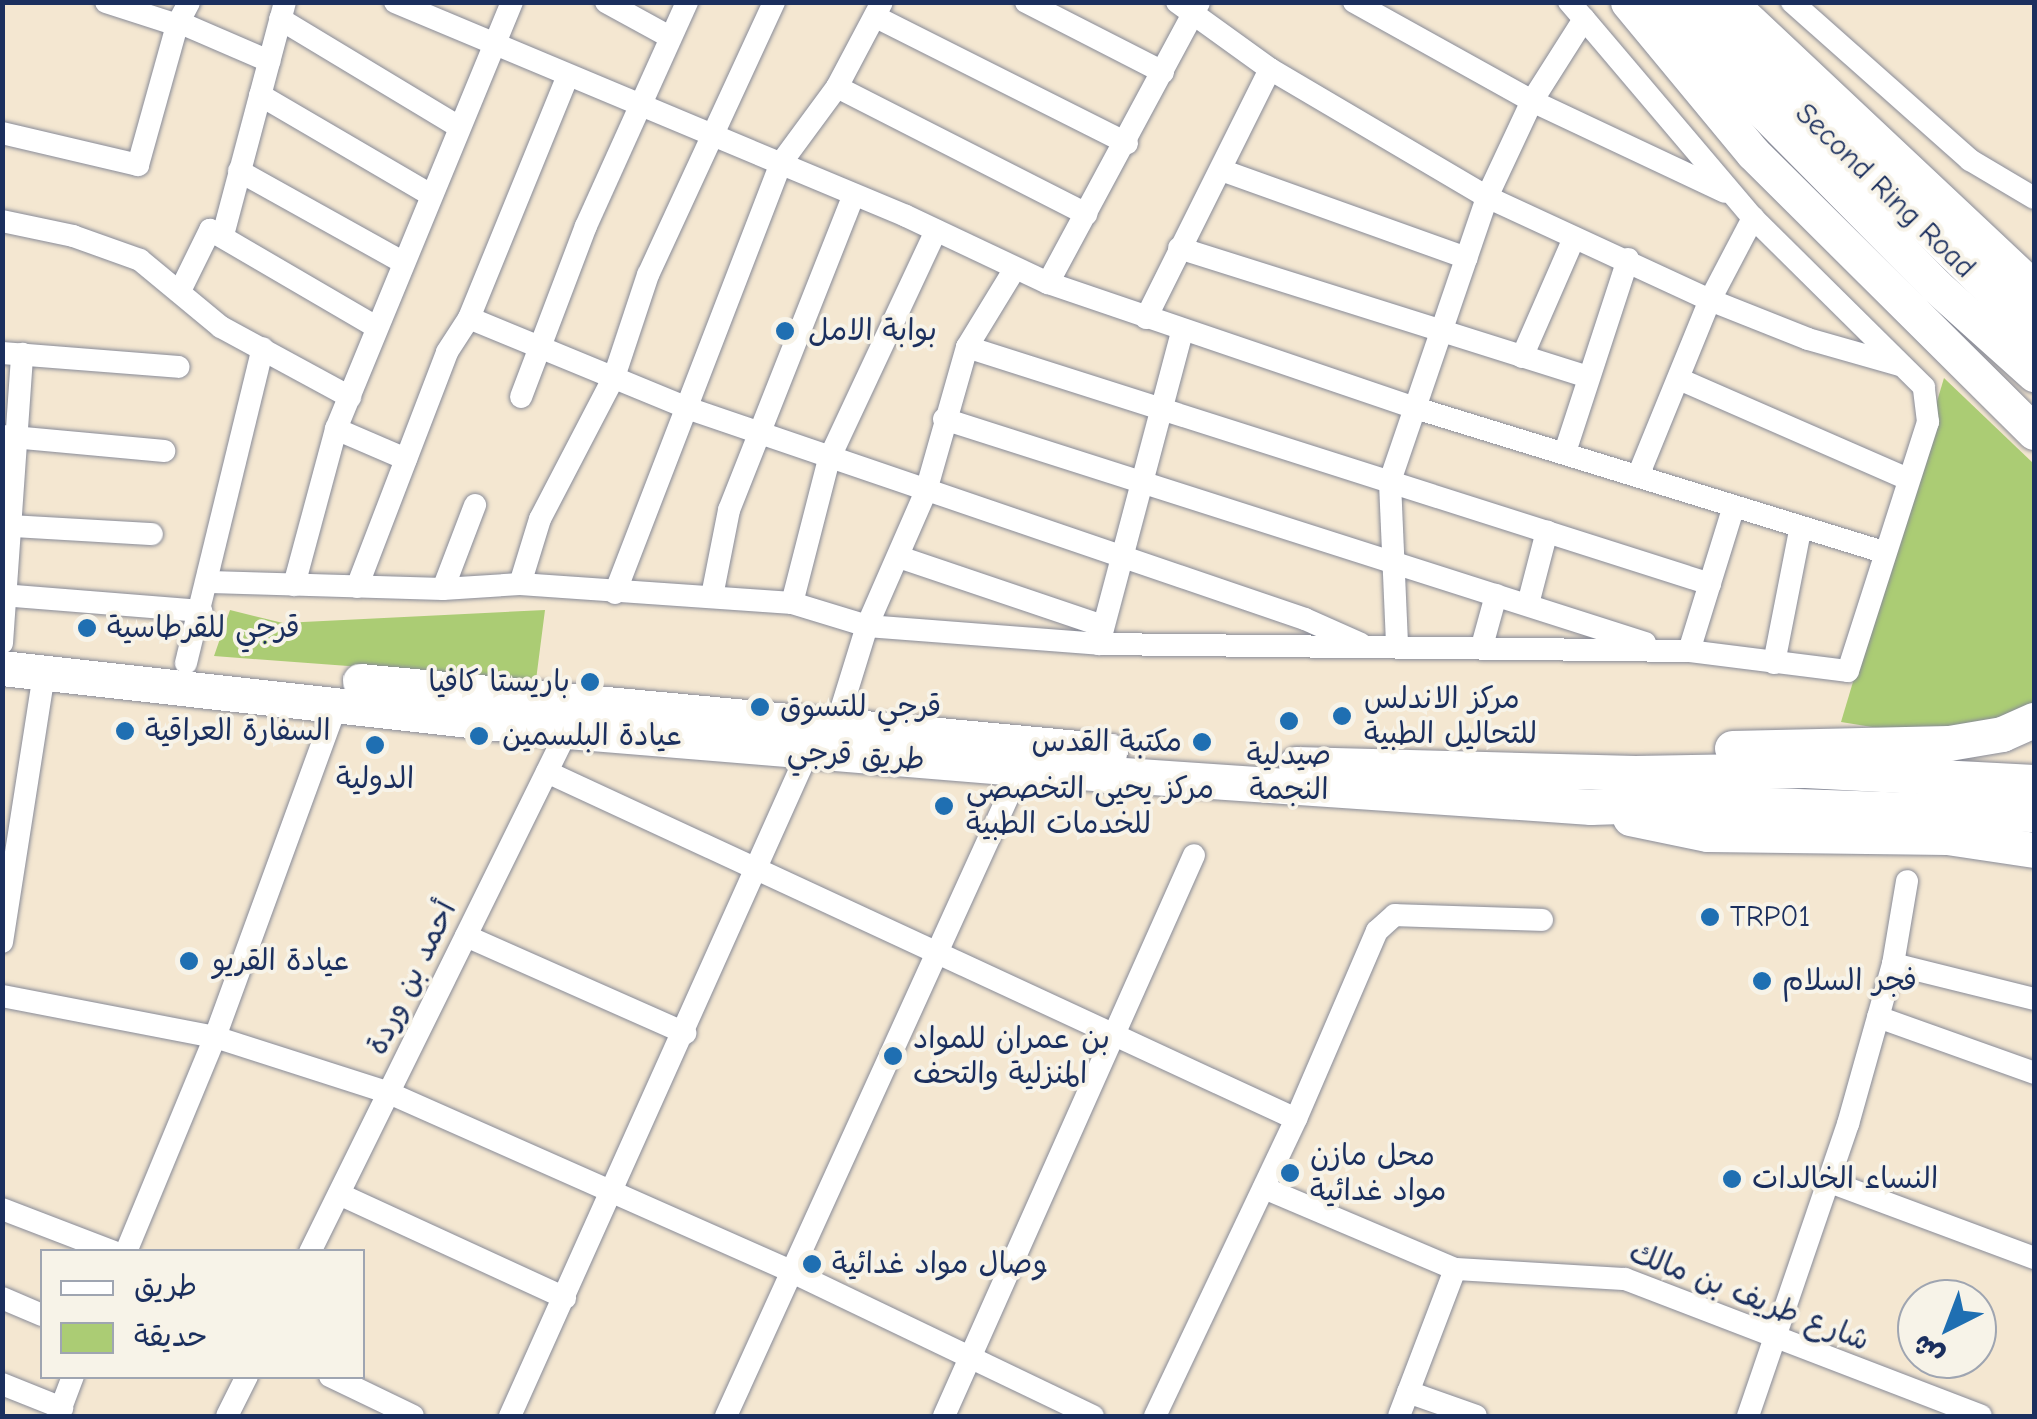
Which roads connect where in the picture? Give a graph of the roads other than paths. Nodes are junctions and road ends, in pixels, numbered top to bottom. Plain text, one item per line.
1 (395, 2) edge
2 (512, 2) edge
3 (686, 2) edge
4 (774, 2) edge
5 (1026, 2) edge
6 (1354, 2) edge
7 (1628, 2) edge
8 (1656, 2) edge
9 (1693, 2) edge
10 (1729, 2) edge
11 (1792, 2) edge
12 (111, 3) edge
13 (608, 3) edge
14 (1190, 6) edge
15 (879, 10) edge
16 (282, 11) edge
17 (1576, 11) edge
18 (183, 17) edge
19 (670, 37) junction
20 (492, 41) junction
21 (1728, 59) junction
22 (269, 61) junction
23 (1270, 69) junction
24 (1162, 72) junction
25 (568, 75) junction
26 (837, 87) junction
27 (260, 95) junction
28 (1532, 101) junction
29 (642, 106) junction
30 (459, 127) junction
31 (2, 133) edge
32 (717, 137) junction
33 (1126, 144) junction
34 (781, 163) junction
35 (1221, 170) junction
36 (240, 172) junction
37 (431, 195) junction
38 (854, 195) junction
39 (1733, 196) junction
40 (1487, 197) junction
41 (2034, 198) edge
42 (1086, 214) junction
43 (1754, 218) junction
44 (2, 221) edge
45 (936, 231) junction
46 (222, 235) junction
47 (1574, 238) junction
48 (1178, 248) junction
49 (1468, 258) junction
50 (1628, 259) junction
51 (401, 261) junction
52 (1014, 270) junction
53 (1048, 283) junction
54 (2034, 288) edge
55 (181, 289) junction
56 (1710, 300) junction
57 (469, 318) junction
58 (1146, 318) junction
59 (376, 327) junction
60 (1182, 331) junction
61 (2034, 332) edge
62 (1444, 333) junction
63 (966, 347) junction
64 (263, 348) junction
65 (539, 348) junction
66 (12, 354) edge
67 (1522, 356) junction
68 (178, 366) dead end
69 (1902, 366) junction
70 (2034, 374) edge
71 (614, 377) junction
72 (1588, 377) junction
73 (1679, 379) junction
74 (350, 396) junction
75 (521, 397) dead end
76 (1412, 407) junction
77 (687, 408) junction
78 (1160, 411) junction
79 (944, 419) junction
80 (336, 429) junction
81 (2034, 432) edge
82 (8, 436) edge
83 (761, 436) junction
84 (164, 451) dead end
85 (1565, 452) junction
86 (829, 458) junction
87 (406, 459) junction
88 (1638, 476) junction
89 (1908, 479) junction
90 (1138, 480) junction
91 (1390, 481) junction
92 (926, 491) junction
93 (475, 505) dead end
94 (1733, 509) junction
95 (12, 526) junction
96 (1800, 530) junction
97 (1547, 531) junction
98 (152, 534) dead end
99 (1882, 552) junction
100 (1118, 555) junction
101 (899, 557) junction
102 (1392, 562) junction
103 (210, 582) junction
104 (294, 584) junction
105 (520, 584) junction
106 (1710, 584) junction
107 (357, 587) junction
108 (443, 590) junction
109 (616, 593) junction
110 (6, 595) edge
111 (1496, 595) junction
112 (712, 596) junction
113 (792, 602) junction
114 (1528, 604) junction
115 (201, 611) junction
116 (867, 626) junction
117 (1101, 635) junction
118 (1398, 644) junction
119 (2, 645) edge
120 (1482, 646) junction
121 (1368, 648) junction
122 (1678, 651) junction
123 (186, 663) junction
124 (1774, 663) junction
125 (2, 668) edge
126 (44, 673) junction
127 (338, 700) junction
128 (2034, 720) edge
129 (836, 726) junction
130 (566, 731) junction
131 (808, 752) junction
132 (1021, 768) junction
133 (547, 772) junction
134 (1574, 772) junction
135 (2034, 782) edge
136 (1712, 786) junction
137 (1591, 807) junction
138 (2034, 814) edge
139 (2034, 850) edge
140 (1194, 855) dead end
141 (753, 868) junction
142 (1907, 881) dead end
143 (1542, 920) dead end
144 (466, 936) junction
145 (2, 942) edge
146 (937, 952) junction
147 (1893, 964) junction
148 (2, 996) edge
149 (2034, 1000) edge
150 (1878, 1017) junction
151 (685, 1033) junction
152 (1112, 1034) junction
153 (215, 1037) junction
154 (2034, 1073) edge
155 (389, 1093) junction
156 (1296, 1119) junction
157 (1830, 1182) junction
158 (1264, 1188) junction
159 (612, 1191) junction
160 (339, 1194) junction
161 (2, 1209) edge
162 (106, 1249) edge
163 (127, 1249) edge
164 (312, 1249) edge
165 (2034, 1258) edge
166 (1455, 1268) junction
167 (788, 1270) junction
168 (2, 1298) edge
169 (565, 1298) junction
170 (40, 1314) edge
171 (1774, 1340) junction
172 (972, 1360) junction
173 (73, 1379) edge
174 (246, 1379) edge
175 (336, 1379) edge
176 (2, 1384) edge
177 (1408, 1392) junction
178 (60, 1412) edge
179 (227, 1416) edge
180 (413, 1416) edge
181 (510, 1416) edge
182 (726, 1416) edge
183 (944, 1416) edge
184 (1093, 1416) edge
185 (1155, 1416) edge
186 (1398, 1416) edge
187 (1476, 1416) edge
188 (1748, 1416) edge
189 (1981, 1416) edge

1 - 20 street
2 - 20 street
3 - 19 street
4 - 32 street
5 - 24 street
6 - 28 street
7 - 81 highway
8 - 21 highway, Second Ring Road
9 - 21 highway
10 - 54 highway
11 - 41 street
12 - 18 street
13 - 19 street
14 - 23 street
14 - 24 street
15 - 26 street
15 - 33 street
16 - 22 street
16 - 30 street
17 - 28 street
17 - 39 street
18 - 22 street
18 - 31 street
19 - 29 street
20 - 25 street
20 - 30 street
21 - 61 highway, Second Ring Road
21 - 70 highway
22 - 27 street
23 - 35 street
23 - 40 street
24 - 33 street
25 - 29 street
25 - 57 street
26 - 34 street
26 - 42 street
27 - 36 street
27 - 37 street
28 - 39 street
28 - 40 street
29 - 32 street
29 - 65 street
30 - 37 street
32 - 34 street
32 - 71 street
33 - 42 street
34 - 38 street
34 - 77 street
35 - 48 street
35 - 49 street
36 - 46 street
36 - 51 street
37 - 51 street
38 - 45 street
38 - 83 street
39 - 43 street
40 - 47 street
40 - 49 street
42 - 53 street
43 - 56 street
43 - 69 street
44 - 55 street
45 - 52 street
45 - 86 street
46 - 55 street
46 - 59 street
47 - 50 street
47 - 67 street
48 - 58 street
48 - 62 street
49 - 62 street
50 - 56 street
50 - 72 street
51 - 59 street
52 - 53 street
52 - 63 street
53 - 58 street
55 - 64 street
56 - 69 street
56 - 73 street
57 - 65 street
57 - 87 street
58 - 60 street
59 - 74 street
60 - 76 street
60 - 78 street
62 - 67 street
62 - 76 street
63 - 78 street
63 - 79 street
64 - 74 street
64 - 103 street
65 - 71 street
65 - 75 street
66 - 68 street
66 - 82 street
67 - 72 street
69 - 89 street
71 - 77 street
71 - 105 street
72 - 85 street
73 - 88 street
73 - 89 street
74 - 80 street
76 - 85 street
76 - 91 street
77 - 83 street
77 - 109 street
78 - 90 street
78 - 91 street
79 - 90 street
79 - 92 street
80 - 87 street
80 - 104 street
82 - 84 street
82 - 95 street
83 - 86 street
83 - 112 street
85 - 88 street
86 - 92 street
86 - 113 street
87 - 107 street
88 - 94 street
89 - 99 street
90 - 100 street
90 - 102 street
91 - 97 street
91 - 102 street
92 - 100 street
92 - 101 street
93 - 108 street
94 - 96 street
94 - 106 street
95 - 98 street
95 - 110 street
96 - 99 street
96 - 124 street
97 - 106 street
97 - 114 street
99 - 124 street
100 - 117 street
100 - 121 street
101 - 116 street
101 - 117 street
102 - 111 street
102 - 118 street
103 - 104 street
103 - 115 street
104 - 107 street
105 - 108 street
105 - 109 street
106 - 122 street
107 - 108 street
109 - 112 street
110 - 115 street
110 - 119 street
111 - 114 street
111 - 120 street
112 - 113 street
113 - 116 street
114 - 122 street
115 - 123 street
116 - 117 street
116 - 129 street
117 - 121 street
118 - 120 street
118 - 121 street
119 - 123 highway, طريق قرجي
120 - 122 street
122 - 124 street
123 - 129 highway, طريق قرجي
125 - 126 highway, طريق قرجي
126 - 127 highway, طريق قرجي
126 - 145 street
127 - 130 highway, طريق قرجي
127 - 153 street
128 - 134 highway
129 - 134 highway, طريق قرجي
130 - 131 highway, طريق قرجي
130 - 133 street, أحمد بن وردة
131 - 132 highway, طريق قرجي
131 - 141 street
132 - 137 highway, طريق قرجي
132 - 146 street
133 - 141 street
133 - 144 street, أحمد بن وردة
134 - 136 highway, طريق قرجي
135 - 136 highway
136 - 137 highway, طريق قرجي
136 - 138 highway
137 - 139 highway
140 - 152 street
141 - 146 street
141 - 151 street
142 - 147 street
143 - 156 street
144 - 151 street
144 - 155 street, أحمد بن وردة
146 - 152 street
146 - 167 street
147 - 149 street
147 - 150 street
148 - 153 street
150 - 154 street
150 - 157 street
151 - 159 street
152 - 156 street
152 - 172 street
153 - 155 street
153 - 163 street
155 - 159 street
155 - 160 street, أحمد بن وردة
156 - 158 street
157 - 165 street
157 - 171 street
158 - 166 street, شارع طريف بن مالك
158 - 185 street
159 - 167 street
159 - 169 street
160 - 164 street, أحمد بن وردة
160 - 169 street
161 - 162 street
166 - 171 street, شارع طريف بن مالك
166 - 177 street
167 - 172 street
167 - 182 street
168 - 170 street
169 - 181 street
171 - 188 street
171 - 189 street, شارع طريف بن مالك
172 - 183 street
172 - 184 street
173 - 178 street
174 - 179 street
175 - 180 street
176 - 178 street
177 - 186 street
177 - 187 street

